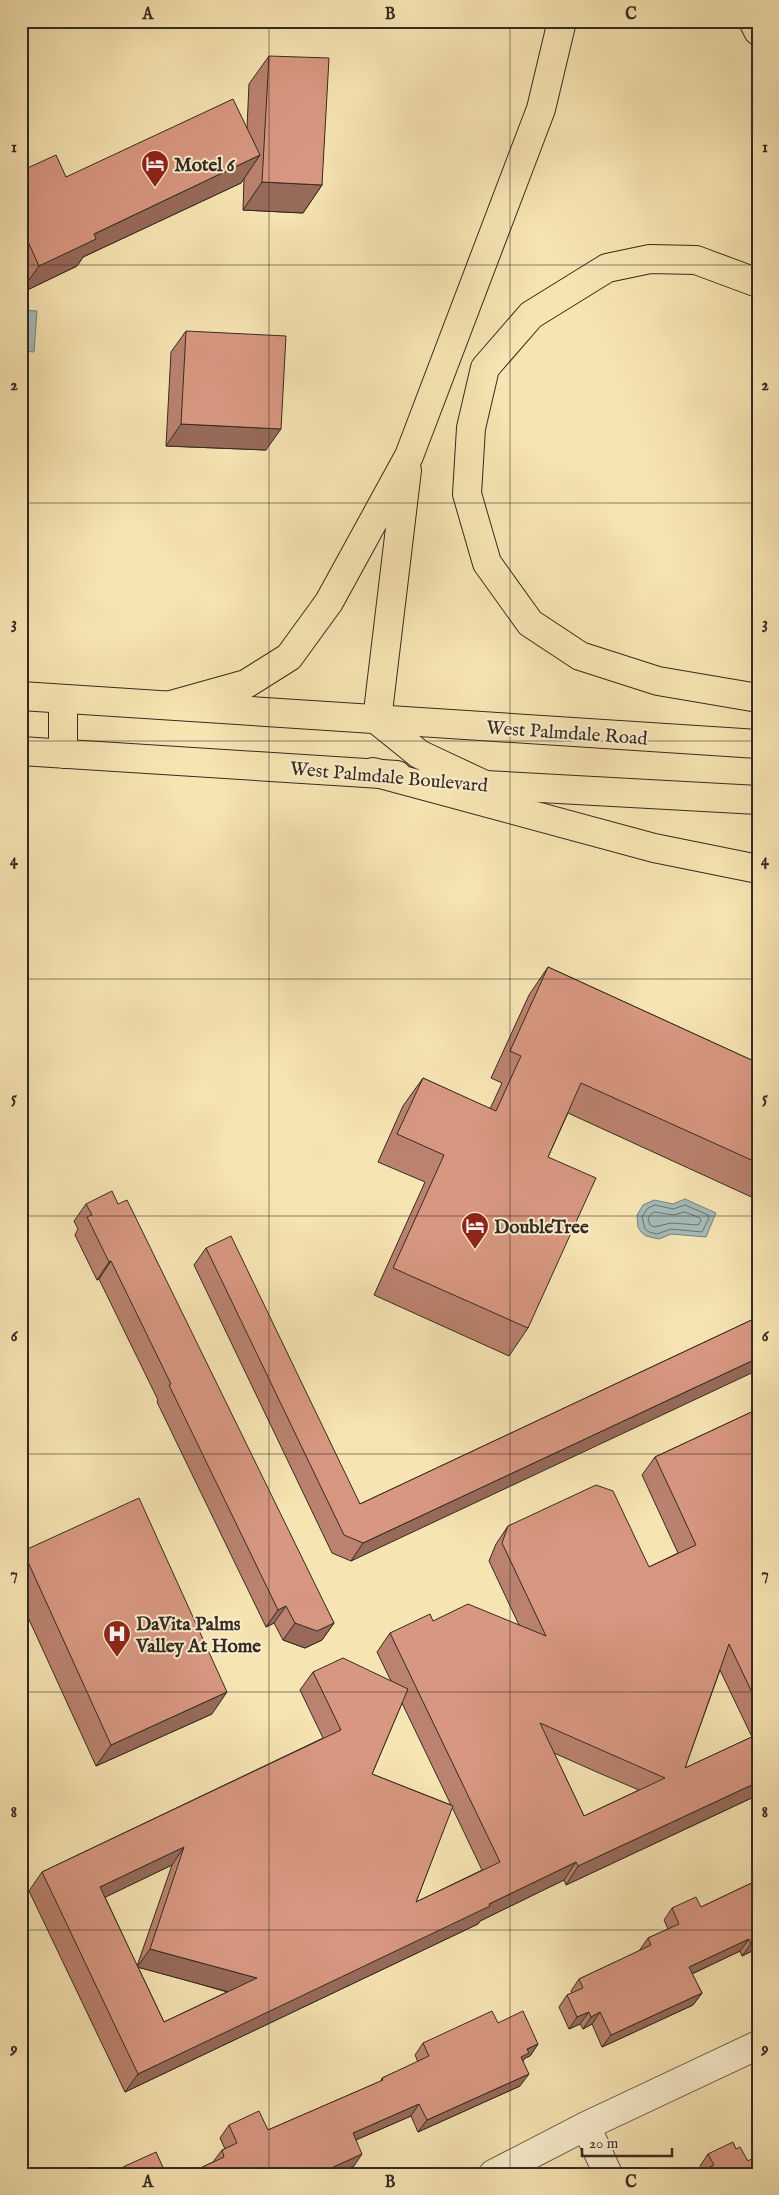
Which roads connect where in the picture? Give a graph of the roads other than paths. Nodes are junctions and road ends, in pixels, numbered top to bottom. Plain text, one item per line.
1 (562, 21) edge
2 (753, 21) edge
3 (758, 31) edge
4 (758, 283) edge
5 (409, 456) junction
6 (21, 696) edge
7 (758, 698) edge
8 (63, 699) junction
9 (171, 705) junction
10 (377, 720) junction
11 (758, 744) edge
12 (21, 751) edge
13 (63, 754) junction
14 (373, 772) junction
15 (485, 785) junction
16 (758, 800) edge
17 (758, 869) edge
18 (758, 2045) edge
19 (586, 2126) junction
20 (492, 2174) edge
21 (608, 2174) edge

1 - 5 main road
2 - 3 main road
4 - 7 main road
5 - 9 main road
5 - 10 main road
6 - 8 main road
8 - 9 main road
8 - 13 main road
9 - 10 main road
10 - 11 main road, West Palmdale Road
10 - 15 main road
12 - 13 main road, West Palmdale Boulevard
13 - 14 main road, West Palmdale Boulevard
14 - 15 main road, West Palmdale Boulevard
14 - 17 main road
15 - 16 main road, West Palmdale Boulevard
18 - 19 street
19 - 20 street
19 - 21 street

